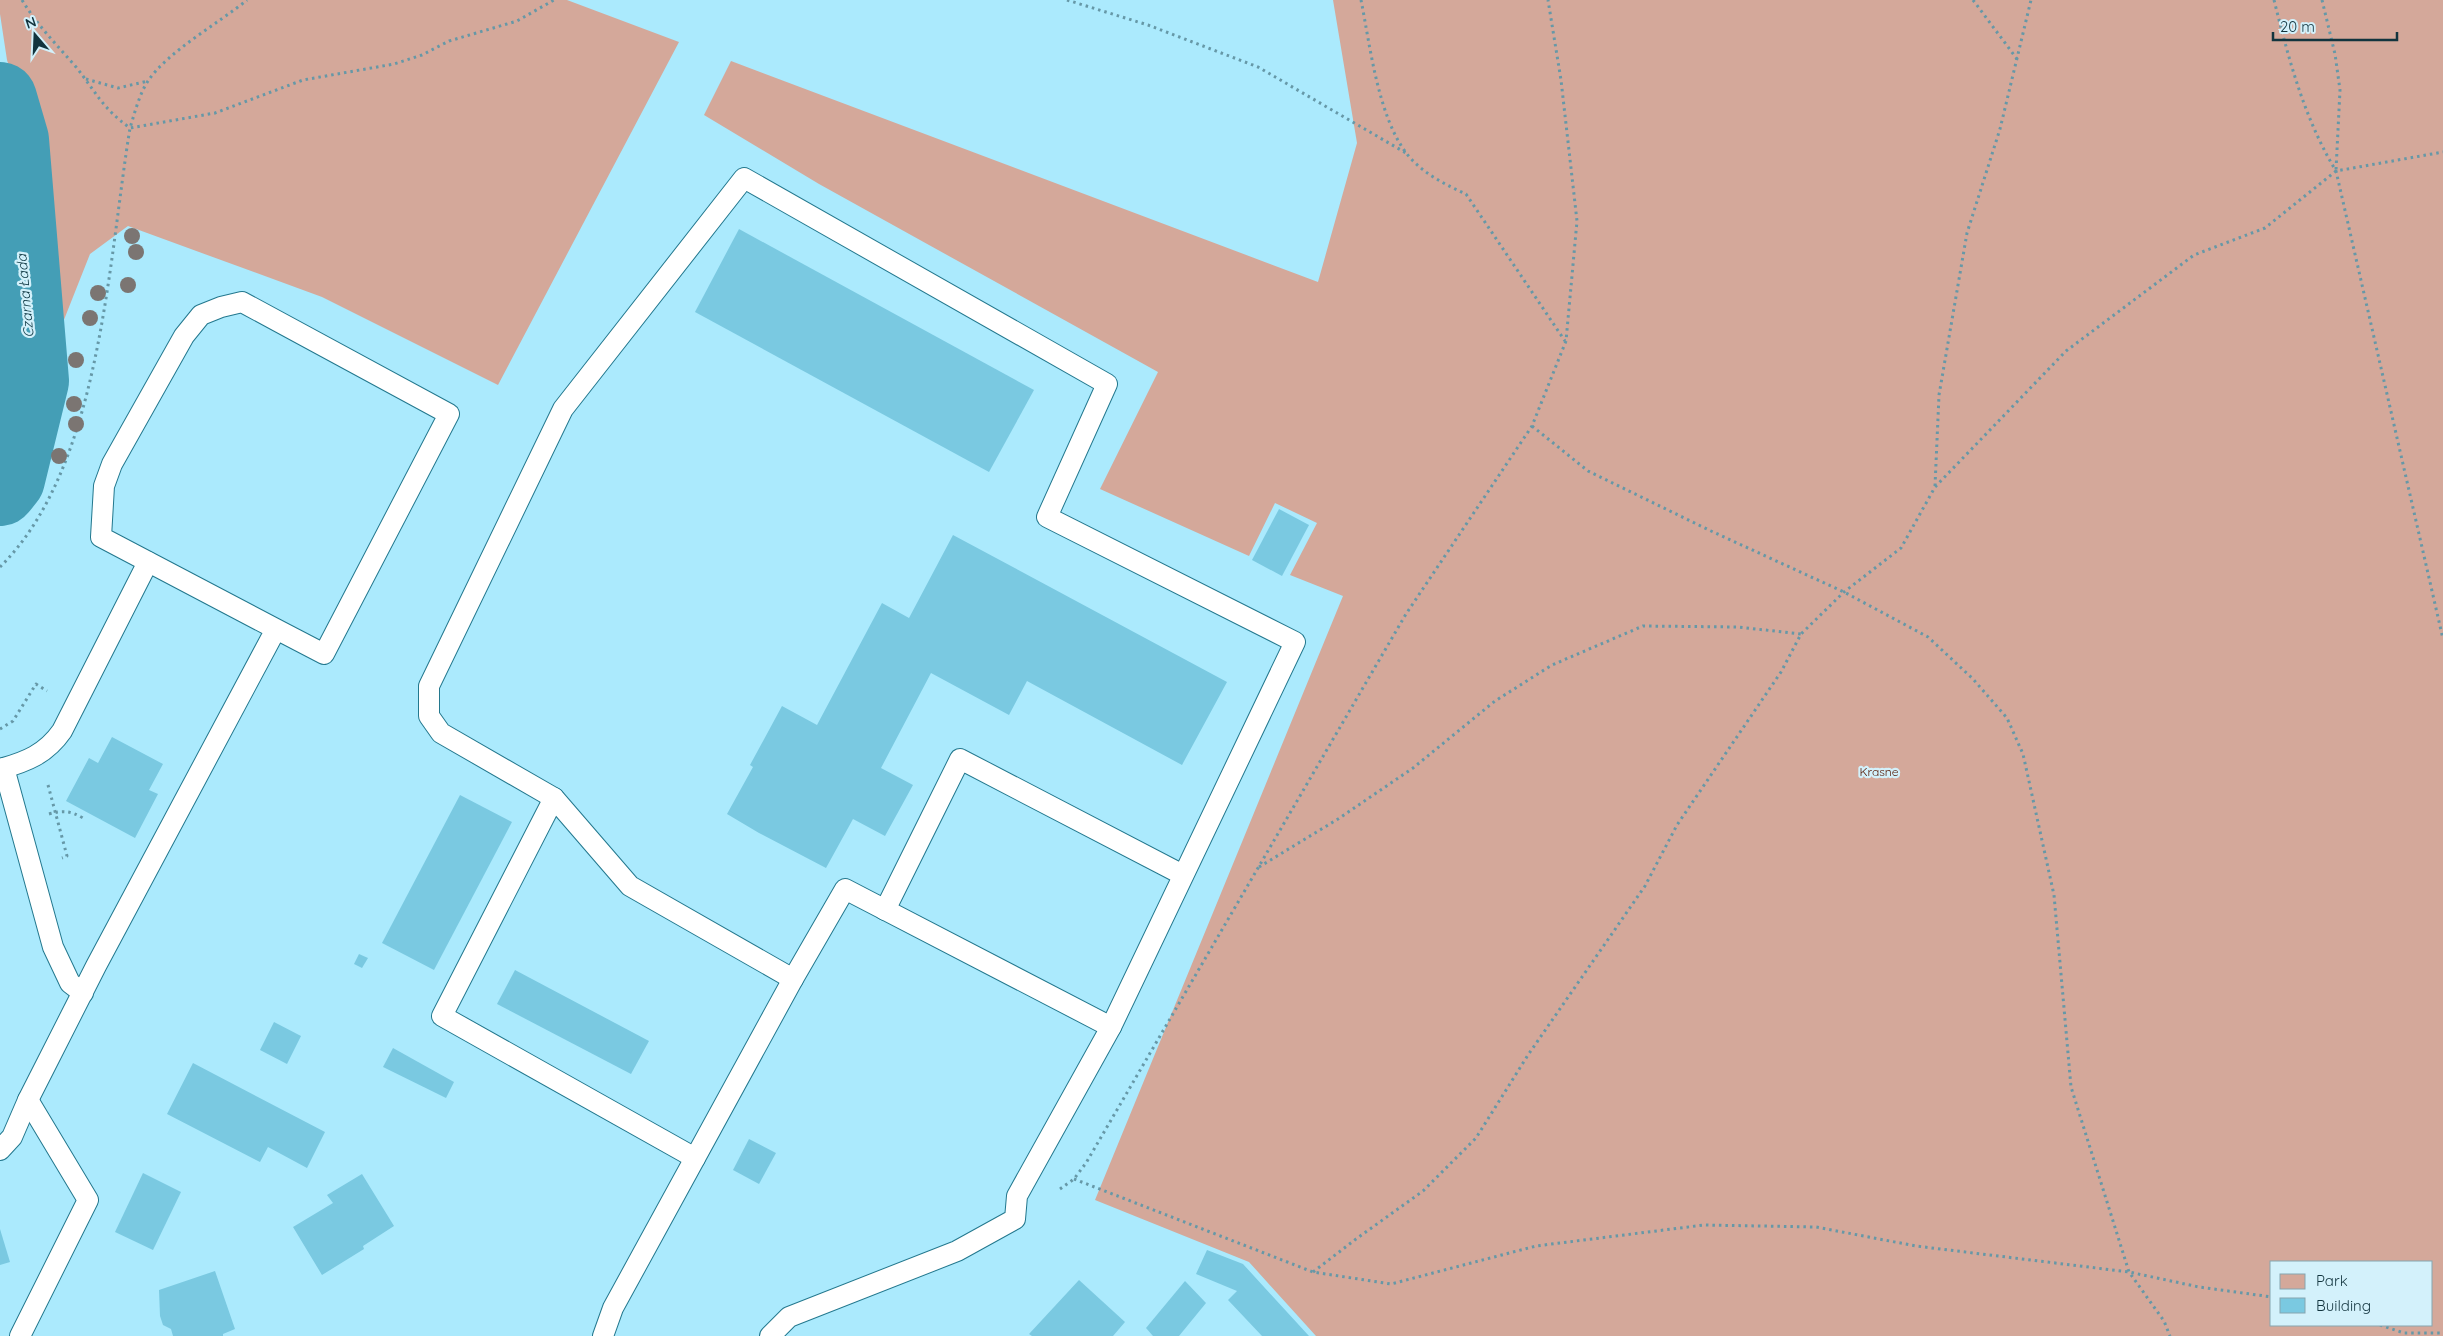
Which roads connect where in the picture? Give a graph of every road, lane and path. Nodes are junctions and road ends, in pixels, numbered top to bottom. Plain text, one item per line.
1 (22, 0) edge
2 (247, 0) edge
3 (554, 0) edge
4 (1067, 0) edge
5 (1361, 0) edge
6 (1548, 0) edge
7 (1973, 0) edge
8 (2031, 0) edge
9 (2274, 0) edge
10 (2322, 0) edge
11 (2017, 59) junction
12 (85, 79) junction
13 (149, 81) junction
14 (130, 128) junction
15 (2443, 152) edge
16 (1407, 154) junction
17 (2336, 171) junction
18 (1566, 341) junction
19 (1532, 426) junction
20 (1935, 487) junction
21 (148, 562) junction
22 (0, 567) edge
23 (1844, 592) junction
24 (276, 629) junction
25 (1800, 634) junction
26 (2443, 639) edge
27 (2, 769) edge
28 (554, 798) junction
29 (48, 815) dead end
30 (84, 818) dead end
31 (1259, 867) junction
32 (1183, 875) junction
33 (885, 910) junction
34 (793, 978) junction
35 (83, 993) junction
36 (1111, 1027) junction
37 (28, 1100) junction
38 (0, 1150) edge
39 (695, 1158) junction
40 (1086, 1163) dead end
41 (1074, 1179) dead end
42 (1313, 1272) junction
43 (2129, 1272) junction
44 (2270, 1297) edge
45 (2383, 1326) edge
46 (2443, 1333) edge
47 (20, 1336) edge
48 (603, 1336) edge
49 (770, 1336) edge
50 (2170, 1336) edge

1 - 12 path
2 - 13 path
3 - 14 path
4 - 16 path
5 - 16 path
6 - 18 path
7 - 11 path
8 - 11 path
9 - 17 path
10 - 17 path
11 - 20 path
12 - 13 path
12 - 14 path
13 - 14 path
14 - 22 path
15 - 17 path
16 - 18 path
17 - 20 path
17 - 26 path
18 - 19 path
19 - 23 path
19 - 31 path
20 - 23 path
21 - 24 lane
21 - 24 lane
21 - 27 lane
23 - 25 path
23 - 43 path
24 - 35 lane
25 - 31 path
25 - 42 path
27 - 35 lane
28 - 32 lane
28 - 34 lane
28 - 39 lane
29 - 30 path
31 - 40 path
32 - 33 lane
32 - 36 lane
33 - 34 lane
33 - 36 lane
34 - 39 lane
35 - 37 lane
36 - 49 lane
37 - 38 lane
37 - 47 lane
39 - 48 lane
41 - 42 path
42 - 43 path
43 - 44 path
43 - 50 path
45 - 46 path

